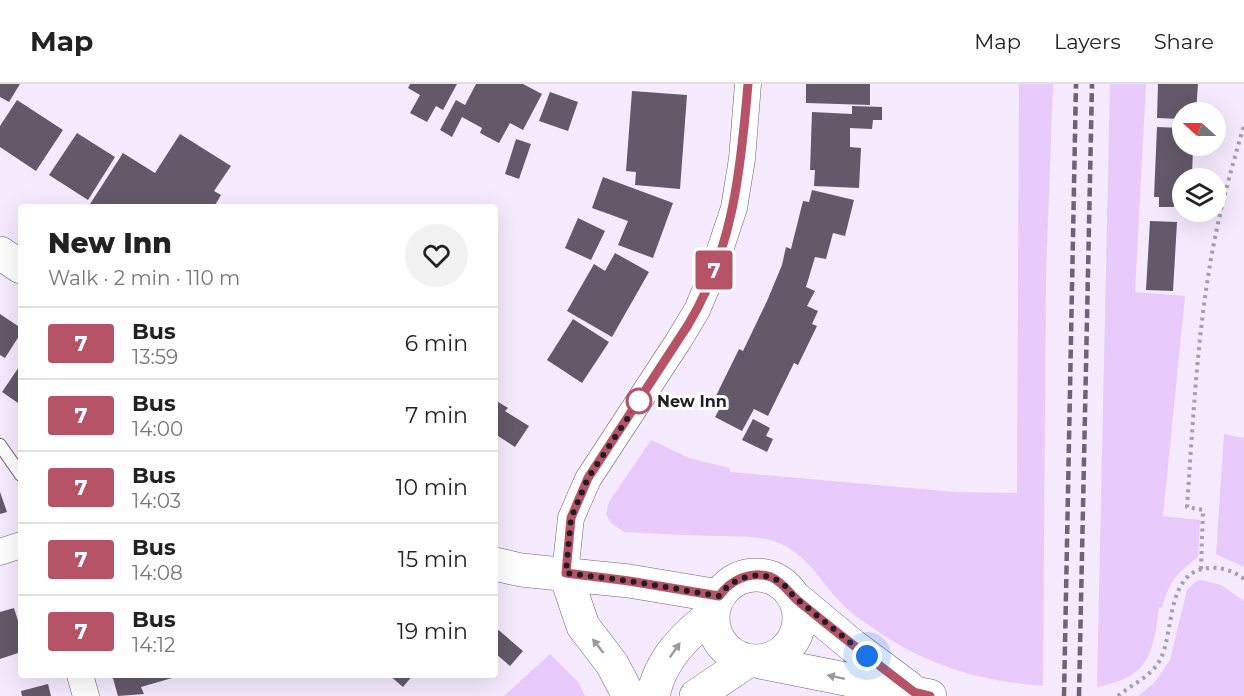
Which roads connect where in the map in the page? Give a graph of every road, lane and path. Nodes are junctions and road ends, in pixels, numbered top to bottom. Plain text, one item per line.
1 (748, 84) edge
2 (1244, 125) edge
3 (0, 253) edge
4 (18, 265) edge
5 (0, 445) edge
6 (18, 470) edge
7 (18, 546) edge
8 (0, 552) edge
9 (498, 565) edge
10 (1201, 569) junction
11 (566, 573) junction
12 (1244, 579) edge
13 (793, 596) junction
14 (716, 605) junction
15 (754, 661) junction
16 (81, 678) edge
17 (922, 694) edge
18 (86, 696) edge
19 (628, 696) edge
20 (652, 696) edge
21 (696, 696) edge
22 (1118, 696) edge

1 - 11 street
2 - 10 path
3 - 4 main road
5 - 6 lane
7 - 8 street
9 - 11 main road
10 - 12 path
10 - 22 path
11 - 14 main road
19 -> 11 main road
13 - 14 main road
13 - 15 main road
13 - 17 main road
14 - 15 main road
20 -> 14 main road
17 -> 15 main road
15 - 21 main road
16 - 18 street

